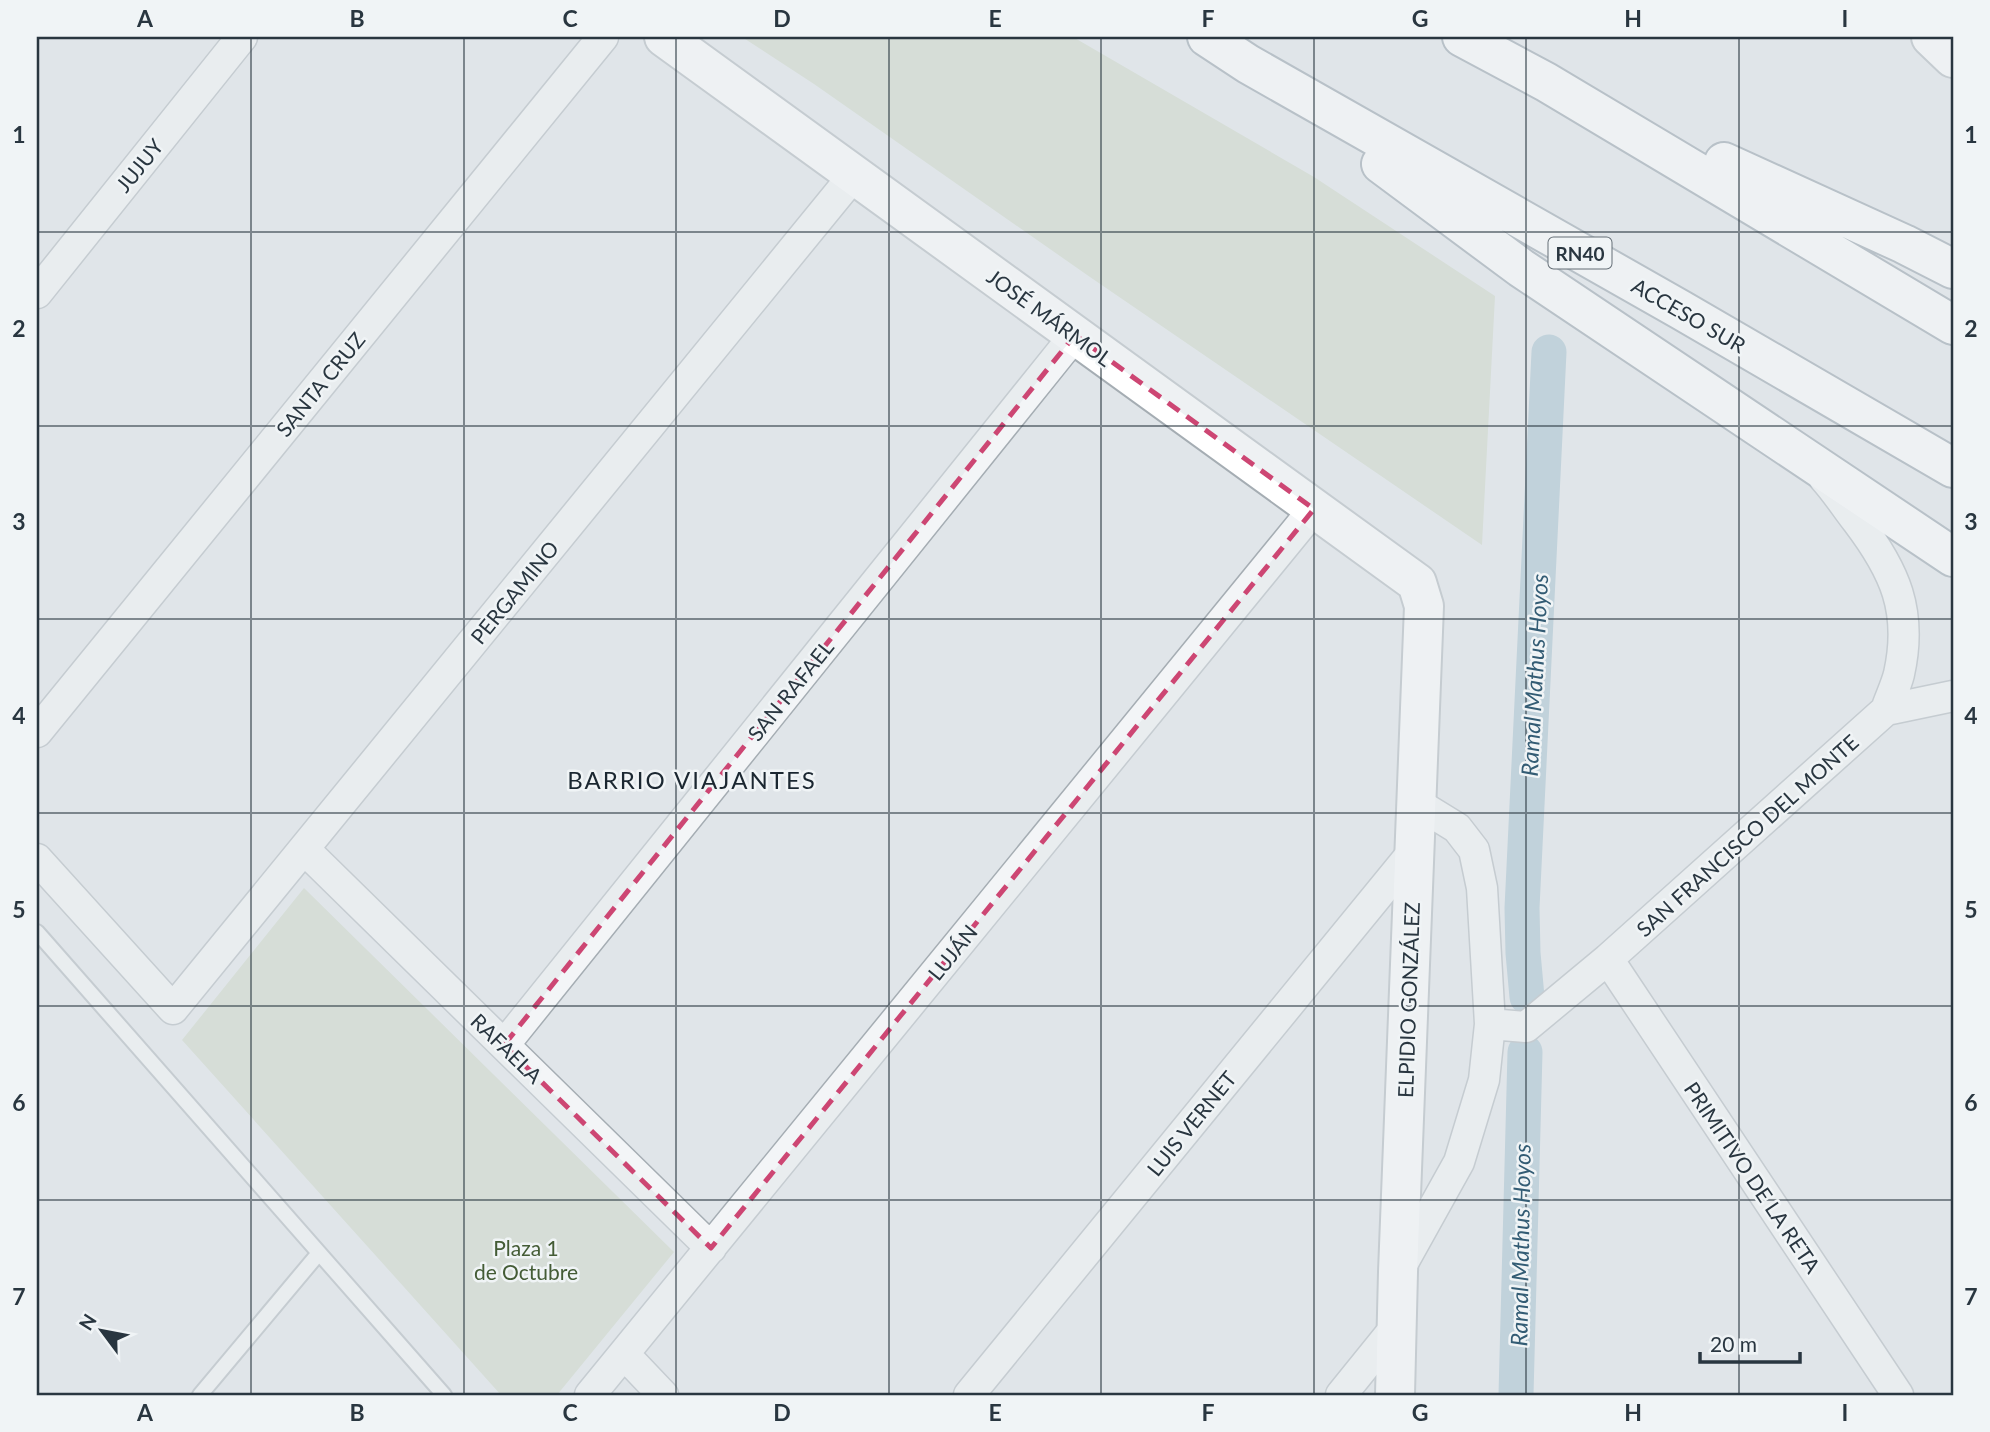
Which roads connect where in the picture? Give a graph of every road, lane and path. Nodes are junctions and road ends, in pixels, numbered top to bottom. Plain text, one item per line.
1 (242, 37) edge
2 (603, 37) edge
3 (664, 37) edge
4 (1207, 37) edge
5 (1462, 37) edge
6 (1477, 37) edge
7 (1931, 37) edge
8 (1953, 58) edge
9 (1248, 64) junction
10 (1536, 77) junction
11 (854, 174) junction
12 (1953, 269) edge
13 (37, 293) edge
14 (1953, 325) edge
15 (1075, 335) junction
16 (1798, 454) junction
17 (1953, 468) edge
18 (1314, 509) junction
19 (1953, 557) edge
20 (1424, 606) joint
21 (1953, 696) edge
22 (1886, 710) junction
23 (37, 732) edge
24 (1418, 804) junction
25 (304, 849) junction
26 (1414, 851) junction
27 (37, 859) edge
28 (37, 932) edge
29 (1608, 959) junction
30 (1490, 1024) junction
31 (504, 1045) junction
32 (711, 1248) junction
33 (319, 1253) junction
34 (1398, 1272) junction
35 (1396, 1328) junction
36 (624, 1354) junction
37 (200, 1395) edge
38 (444, 1395) edge
39 (590, 1395) edge
40 (663, 1395) edge
41 (969, 1395) edge
42 (1341, 1395) edge
43 (1395, 1395) edge
44 (1898, 1395) edge

1 - 13 street, JUJUY
2 - 23 street, SANTA CRUZ
3 - 11 main road, JOSÉ MÁRMOL
4 - 9 main road, ACCESO SUR / RN40
5 - 10 main road
6 - 10 main road
7 - 8 main road
9 - 16 main road
9 - 17 main road, ACCESO SUR / RN40
10 - 12 main road
10 - 14 main road
11 - 15 main road, JOSÉ MÁRMOL
11 - 25 street, PERGAMINO
15 - 18 main road, JOSÉ MÁRMOL
15 - 31 street, SAN RAFAEL
16 - 19 main road
16 - 22 street
18 - 20 main road, JOSÉ MÁRMOL
18 - 32 street, LUJÁN
20 - 24 main road, ELPIDIO GONZÁLEZ
21 - 22 street
22 - 29 street, SAN FRANCISCO DEL MONTE
24 - 26 main road, ELPIDIO GONZÁLEZ
24 - 30 street
25 - 27 street, PERGAMINO
25 - 31 street, RAFAELA
26 - 34 main road, ELPIDIO GONZÁLEZ
26 - 41 street, LUIS VERNET
28 - 33 lane
29 - 30 street, SAN FRANCISCO DEL MONTE
29 - 44 street, PRIMITIVO DE LA RETA
30 - 34 street
31 - 32 street, RAFAELA
32 - 36 street, LUJÁN
33 - 37 lane
33 - 38 lane
34 - 35 main road, ELPIDIO GONZÁLEZ
35 - 42 street
35 - 43 main road, ELPIDIO GONZÁLEZ
36 - 39 street, LUJÁN
36 - 40 street

